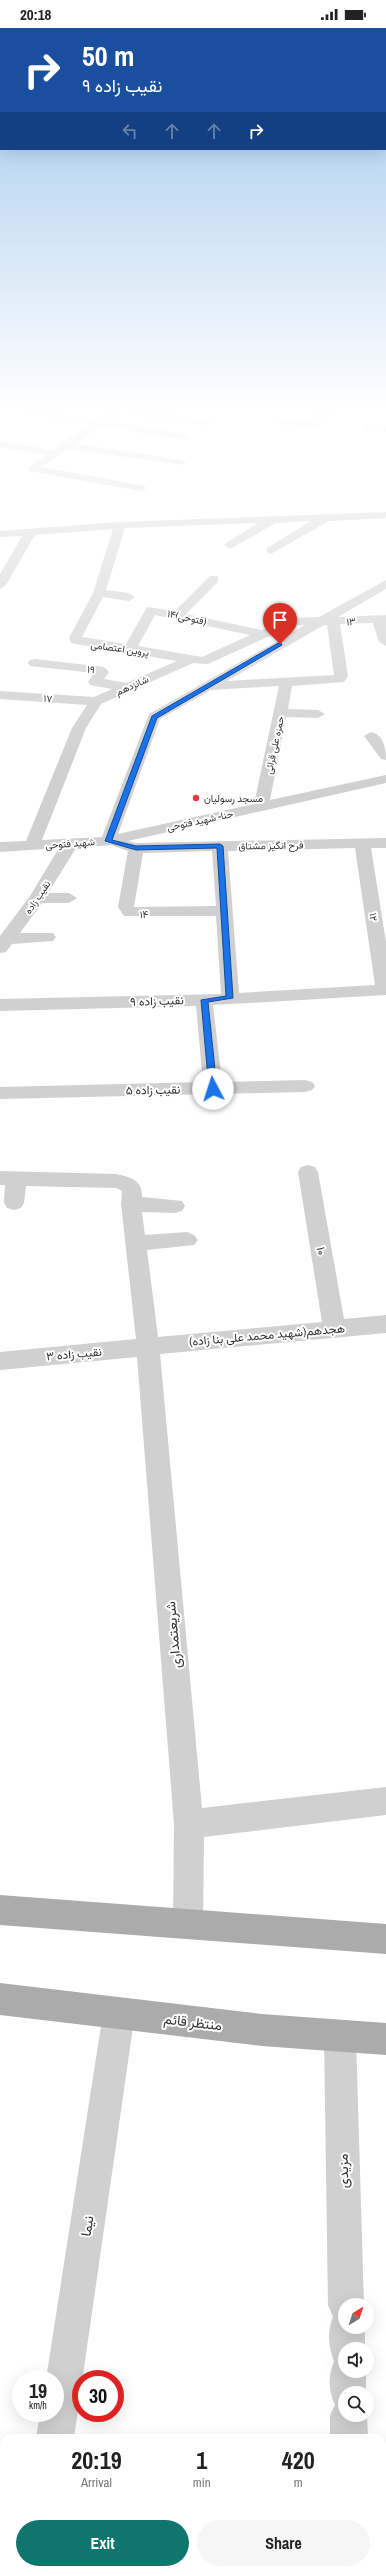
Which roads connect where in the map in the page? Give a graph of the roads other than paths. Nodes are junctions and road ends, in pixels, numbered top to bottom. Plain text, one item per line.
1 (63, 529) edge
2 (119, 529) edge
3 (258, 529) edge
4 (306, 529) edge
5 (31, 531) junction
6 (0, 534) edge
7 (230, 545) dead end
8 (271, 550) dead end
9 (214, 579) dead end
10 (386, 584) edge
11 (0, 585) edge
12 (98, 593) junction
13 (129, 597) dead end
14 (177, 616) junction
15 (382, 619) edge
16 (333, 622) junction
17 (317, 623) junction
18 (264, 634) junction
19 (386, 642) edge
20 (131, 648) junction
21 (198, 660) junction
22 (34, 663) dead end
23 (231, 671) junction
24 (286, 682) junction
25 (206, 686) junction
26 (126, 687) junction
27 (0, 695) edge
28 (96, 701) junction
29 (280, 713) junction
30 (318, 714) dead end
31 (371, 736) dead end
32 (386, 756) edge
33 (386, 779) edge
34 (261, 808) junction
35 (108, 841) junction
36 (386, 843) edge
37 (70, 844) junction
38 (362, 844) junction
39 (32, 846) junction
40 (220, 846) junction
41 (0, 847) edge
42 (136, 848) junction
43 (37, 898) junction
44 (69, 898) dead end
45 (225, 911) junction
46 (47, 937) dead end
47 (4, 944) edge
48 (386, 990) edge
49 (230, 998) junction
50 (204, 1000) junction
51 (0, 1005) edge
52 (305, 1086) dead end
53 (213, 1089) junction
54 (0, 1093) edge
55 (308, 1172) dead end
56 (8, 1178) edge
57 (14, 1203) dead end
58 (131, 1204) junction
59 (175, 1206) dead end
60 (187, 1240) dead end
61 (136, 1243) junction
62 (386, 1324) edge
63 (334, 1329) junction
64 (148, 1347) junction
65 (0, 1360) edge
66 (386, 1801) edge
67 (189, 1824) junction
68 (0, 1910) edge
69 (188, 1924) junction
70 (386, 1939) edge
71 (0, 1999) edge
72 (120, 2013) junction
73 (340, 2037) junction
74 (386, 2039) edge
75 (346, 2298) edge
76 (348, 2422) edge
77 (56, 2434) edge
78 (349, 2434) edge

1 - 5 street
2 - 12 street, پروین اعتصامی
3 - 7 street
4 - 8 street
5 - 6 street
5 - 11 street
9 - 14 street
10 - 17 street
12 - 13 street
12 - 20 street, پروین اعتصامی
14 - 18 street, ۱۴(فتوحی)
14 - 20 street, ۱۴(فتوحی)
15 - 16 street, ۱۳
15 - 19 street
16 - 17 street, ۱۳
16 - 24 street
17 - 18 street, شانزدهم
17 - 23 street
18 - 21 street, شانزدهم
20 - 21 street, پروین اعتصامی
21 - 23 street, پروین اعتصامی
21 - 26 street, شانزدهم
22 - 26 street, ۱۹
23 - 25 street
24 - 25 street
24 - 29 street, حمزه علی قرائی
25 - 35 street
26 - 28 street, شانزدهم
27 - 28 street, ۱۷
28 - 39 street
29 - 30 street
29 - 34 street, حمزه علی قرائی
31 - 32 street
33 - 34 street, حنا- شهید فتوحی
34 - 35 street, حنا- شهید فتوحی
35 - 37 street, شهید فتوحی
35 - 42 street, فرح انگیز مشتاق
36 - 38 street, فرح انگیز مشتاق
37 - 39 street, شهید فتوحی
37 - 43 street, نقیب زاده
38 - 40 street, فرح انگیز مشتاق
38 - 48 street, ۱۲
39 - 41 street, شهید فتوحی
40 - 42 street, فرح انگیز مشتاق
40 - 45 street
42 - 45 street, ۱۴
43 - 44 street
43 - 47 street, نقیب زاده
45 - 49 street
46 - 47 street
48 - 49 street, نقیب زاده ۹
49 - 50 street, نقیب زاده ۹
50 - 51 street, نقیب زاده ۹
50 - 53 street
52 - 53 street, نقیب زاده ۵
53 - 54 street, نقیب زاده ۵
55 - 63 street, ۱۰
56 - 57 street
56 - 58 street, شریعتمداری
58 - 59 street
58 - 61 street, شریعتمداری
60 - 61 street
61 - 64 street, شریعتمداری
62 - 63 street, هجدهم(شهید محمد علی بنا زاده)
63 - 64 street, هجدهم(شهید محمد علی بنا زاده)
64 - 65 street, نقیب زاده ۳
64 - 67 street, شریعتمداری
66 - 67 street
67 - 69 street, شریعتمداری
68 - 69 main road
69 - 70 main road
71 - 72 main road, منتظر قائم
72 - 73 main road, منتظر قائم
72 - 77 street, نیما
73 - 74 main road, منتظر قائم
73 - 75 street, مزیدی
76 - 78 street

